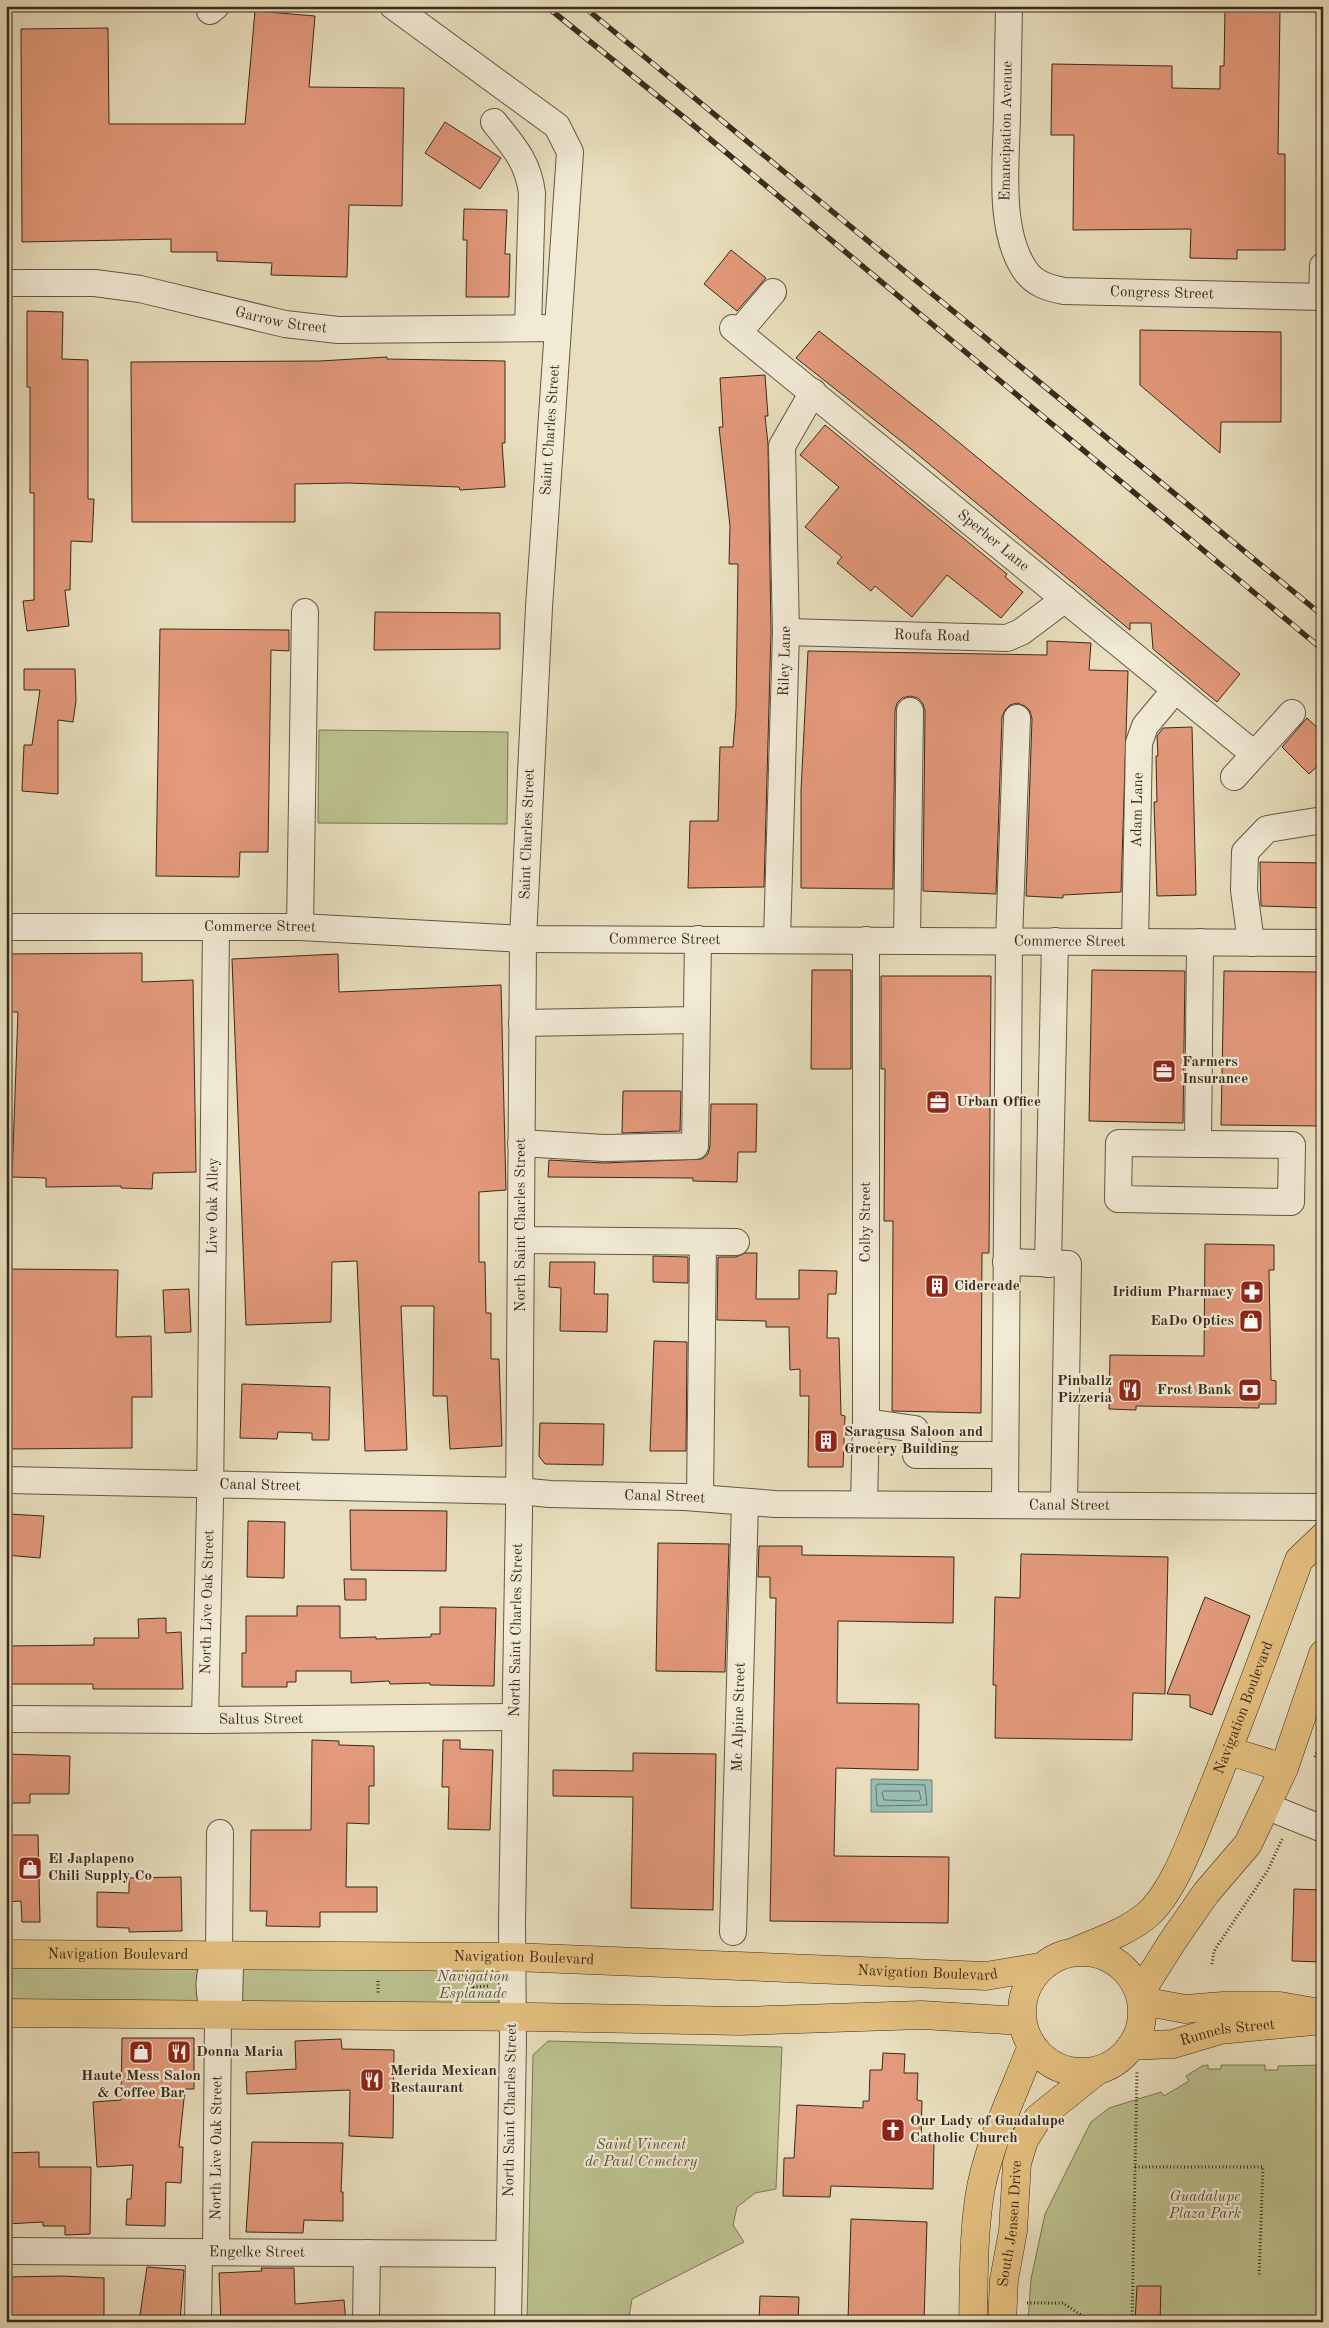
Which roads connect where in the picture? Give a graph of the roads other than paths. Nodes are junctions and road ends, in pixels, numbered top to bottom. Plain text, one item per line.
1 (393, 6) edge
2 (1009, 6) edge
3 (494, 122) dead end
4 (1017, 255) joint
5 (1323, 266) edge
6 (6, 283) edge
7 (772, 292) dead end
8 (1323, 296) edge
9 (528, 328) junction
10 (558, 328) junction
11 (813, 392) junction
12 (1065, 599) junction
13 (305, 612) dead end
14 (786, 632) junction
15 (1175, 690) junction
16 (910, 711) dead end
17 (1292, 713) dead end
18 (1017, 718) dead end
19 (1254, 754) junction
20 (1234, 777) dead end
21 (1323, 820) edge
22 (6, 927) edge
23 (300, 927) junction
24 (216, 928) junction
25 (522, 939) junction
26 (698, 939) junction
27 (777, 940) junction
28 (866, 940) junction
29 (907, 940) junction
30 (1009, 941) junction
31 (1055, 941) junction
32 (1135, 942) junction
33 (1200, 942) junction
34 (1251, 943) junction
35 (1323, 943) edge
36 (696, 1020) junction
37 (522, 1023) junction
38 (521, 1143) junction
39 (1198, 1144) junction
40 (521, 1240) junction
41 (703, 1242) junction
42 (736, 1242) dead end
43 (1006, 1262) junction
44 (1058, 1264) junction
45 (866, 1422) junction
46 (1006, 1455) junction
47 (6, 1480) edge
48 (210, 1484) junction
49 (519, 1491) junction
50 (700, 1498) junction
51 (745, 1503) junction
52 (864, 1504) junction
53 (1005, 1504) junction
54 (1064, 1505) junction
55 (1323, 1507) edge
56 (1323, 1537) edge
57 (1323, 1654) edge
58 (514, 1717) junction
59 (6, 1719) edge
60 (205, 1720) junction
61 (1229, 1751) junction
62 (1284, 1768) junction
63 (1266, 1806) junction
64 (1323, 1829) edge
65 (220, 1832) dead end
66 (733, 1932) dead end
67 (1076, 1951) junction
68 (6, 1954) edge
69 (219, 1954) junction
70 (513, 1957) junction
71 (1040, 1967) junction
72 (1141, 1997) junction
73 (6, 2013) edge
74 (218, 2014) junction
75 (1323, 2014) edge
76 (512, 2017) junction
77 (1323, 2020) edge
78 (1022, 2021) junction
79 (1032, 2046) junction
80 (1134, 2046) junction
81 (1098, 2070) junction
82 (6, 2250) edge
83 (208, 2252) junction
84 (367, 2254) junction
85 (509, 2254) junction
86 (198, 2322) edge
87 (366, 2322) edge
88 (508, 2322) edge
89 (973, 2322) edge
90 (1002, 2322) edge

1 - 10 street, Saint Charles Street
2 - 4 street, Emancipation Avenue
3 - 9 street
4 - 8 street, Congress Street
5 - 8 street
6 - 9 street, Garrow Street
7 - 11 street, Sperber Lane
9 - 10 street, Garrow Street
10 - 25 street, Saint Charles Street
11 - 12 street, Sperber Lane
11 - 14 street, Riley Lane
12 - 14 street, Roufa Road
12 - 15 street, Sperber Lane
13 - 23 street
14 - 27 street, Riley Lane
15 - 19 street, Sperber Lane
15 - 32 street, Adam Lane
16 - 29 street
17 - 19 street
18 - 30 street
19 - 20 street
21 - 34 street
22 - 24 street, Commerce Street
23 - 24 street, Commerce Street
23 - 25 street, Commerce Street
24 - 48 street, Live Oak Alley
25 - 26 street, Commerce Street
25 - 37 street, North Saint Charles Street
26 - 27 street, Commerce Street
26 - 36 street
27 - 28 street, Commerce Street
28 - 29 street, Commerce Street
28 - 45 street, Colby Street
29 - 30 street, Commerce Street
30 - 31 street, Commerce Street
30 - 43 street
31 - 32 street, Commerce Street
31 - 44 street
32 - 33 street, Commerce Street
33 - 34 street, Commerce Street
33 - 39 street
34 - 35 street, Commerce Street
36 - 37 street
36 - 38 street
37 - 38 street, North Saint Charles Street
38 - 40 street, North Saint Charles Street
39 - 39 street
40 - 41 street
40 - 49 street, North Saint Charles Street
41 - 42 street
41 - 50 street
43 - 44 street
43 - 46 street
44 - 54 street
45 - 46 street
45 - 52 street, Colby Street
46 - 53 street
47 - 48 street, Canal Street
48 - 49 street, Canal Street
48 - 60 street, North Live Oak Street
49 - 50 street, Canal Street
49 - 58 street, North Saint Charles Street
50 - 51 street, Canal Street
51 - 52 street, Canal Street
51 - 66 street, Mc Alpine Street
52 - 53 street, Canal Street
53 - 54 street, Canal Street
54 - 55 street, Canal Street
56 - 61 main road, Navigation Boulevard
57 - 62 main road
58 - 60 street, Saltus Street
58 - 70 street, North Saint Charles Street
59 - 60 street, Saltus Street
61 - 62 main road
61 - 67 main road, Navigation Boulevard
62 - 63 main road
63 - 64 street
63 - 72 main road
65 - 69 street, North Live Oak Street
67 - 71 main road
67 - 72 main road
68 - 69 main road, Navigation Boulevard
69 - 70 main road, Navigation Boulevard
69 - 74 street, North Live Oak Street
70 - 71 main road, Navigation Boulevard
70 - 76 street, North Saint Charles Street
71 - 78 main road
72 - 75 main road, Runnels Street
72 - 80 main road
73 - 74 main road
74 - 76 main road
74 - 83 street, North Live Oak Street
76 - 78 main road
76 - 85 street, North Saint Charles Street
77 - 80 main road, Runnels Street
78 - 79 main road
79 - 81 main road
79 - 89 main road, South Jensen Drive
80 - 81 main road
81 - 90 main road, South Jensen Drive
82 - 83 street, Engelke Street
83 - 84 street, Engelke Street
83 - 86 street, North Live Oak Street
84 - 85 street, Engelke Street
84 - 87 street
85 - 88 street, North Saint Charles Street

